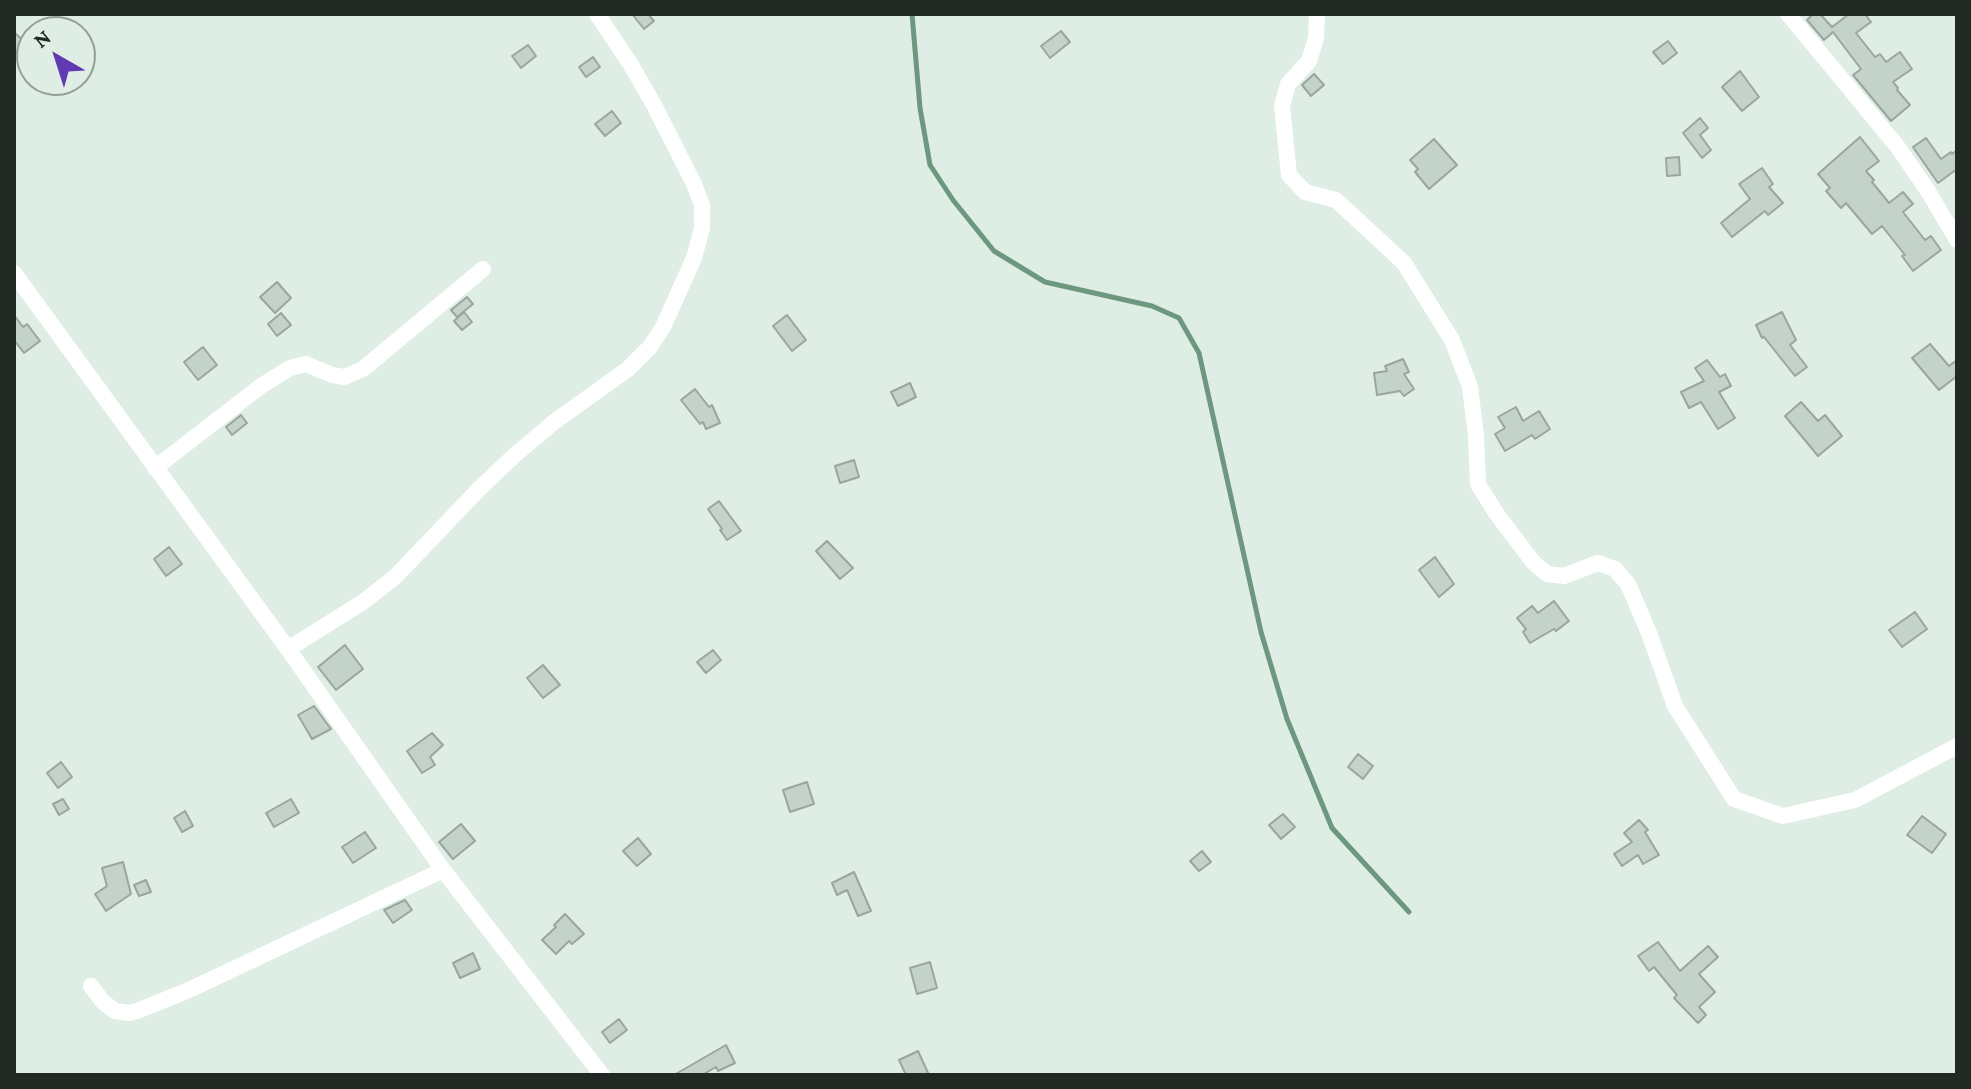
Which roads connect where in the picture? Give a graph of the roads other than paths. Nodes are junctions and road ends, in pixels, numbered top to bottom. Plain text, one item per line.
1 (597, 14) edge
2 (1317, 14) edge
3 (1788, 14) edge
4 (1957, 240) edge
5 (483, 269) dead end
6 (14, 273) edge
7 (155, 468) junction
8 (288, 649) junction
9 (1957, 746) edge
10 (443, 870) junction
11 (91, 986) dead end
12 (602, 1075) edge

1 - 8 street
2 - 9 street
3 - 4 street
5 - 7 street
6 - 7 street
7 - 8 street
8 - 10 street
10 - 11 street
10 - 12 street

